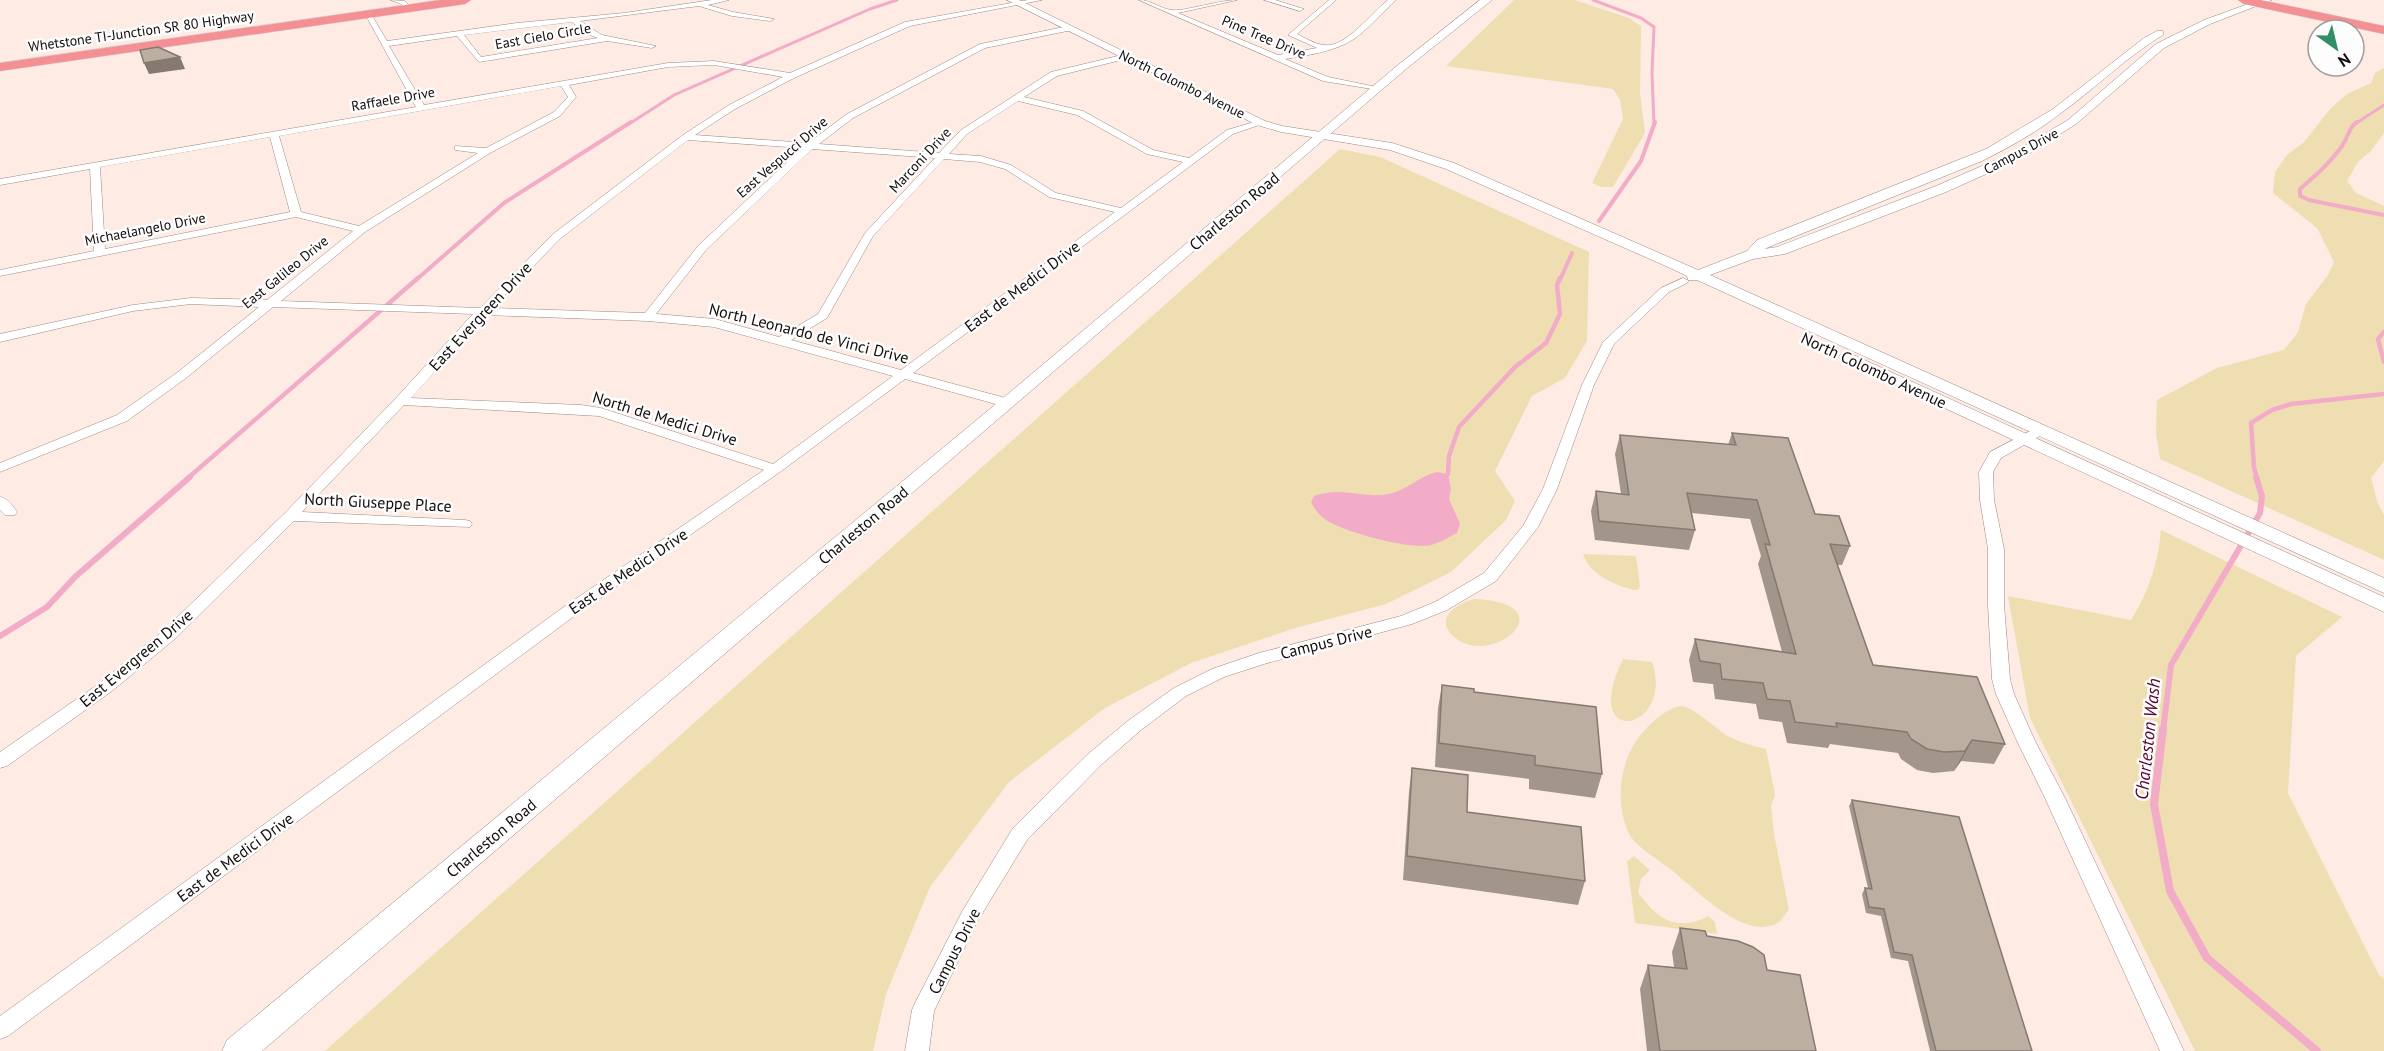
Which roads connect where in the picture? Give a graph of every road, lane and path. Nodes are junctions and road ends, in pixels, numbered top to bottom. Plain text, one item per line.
1 (394, 0) edge
2 (465, 0) edge
3 (726, 0) edge
4 (1039, 0) edge
5 (1142, 0) edge
6 (1234, 0) edge
7 (1267, 0) edge
8 (1333, 0) edge
9 (1393, 0) edge
10 (1487, 0) edge
11 (2255, 1) edge
12 (1015, 2) edge
13 (405, 4) edge
14 (699, 4) junction
15 (1300, 9) dead end
16 (1172, 12) junction
17 (367, 14) junction
18 (573, 19) junction
19 (770, 20) dead end
20 (1069, 28) junction
21 (2384, 28) edge
22 (459, 33) junction
23 (606, 39) junction
24 (385, 44) junction
25 (652, 46) dead end
26 (1323, 48) junction
27 (1126, 56) junction
28 (1276, 58) junction
29 (0, 67) edge
30 (792, 76) junction
31 (564, 84) junction
32 (1378, 88) junction
33 (1018, 98) junction
34 (422, 108) junction
35 (1261, 123) junction
36 (274, 134) junction
37 (1322, 136) junction
38 (686, 137) junction
39 (809, 147) junction
40 (458, 148) dead end
41 (488, 151) junction
42 (942, 155) junction
43 (1189, 161) junction
44 (95, 166) junction
45 (0, 182) edge
46 (1122, 211) junction
47 (296, 214) junction
48 (361, 231) junction
49 (100, 253) junction
50 (1750, 255) junction
51 (0, 273) edge
52 (1690, 278) junction
53 (269, 305) junction
54 (483, 311) junction
55 (648, 317) junction
56 (0, 338) edge
57 (780, 341) junction
58 (906, 373) junction
59 (401, 401) junction
60 (1008, 403) junction
61 (2032, 434) junction
62 (0, 468) edge
63 (775, 469) junction
64 (290, 516) junction
65 (465, 524) dead end
66 (2384, 586) edge
67 (2384, 605) edge
68 (0, 761) edge
69 (0, 1029) edge
70 (238, 1051) edge
71 (917, 1051) edge
72 (2172, 1051) edge

1 - 13 street
2 - 13 highway, Whetstone TI-Junction SR 80 Highway
3 - 14 street
4 - 12 street, East Evergreen Drive
5 - 16 street, Pine Tree Drive
6 - 16 street
7 - 15 street
8 - 26 street
9 - 26 street
10 - 32 main road, Charleston Road
11 - 21 highway
11 - 50 street, Campus Drive
11 - 50 street, Campus Drive
12 - 20 street, North Colombo Avenue
12 - 30 street, East Evergreen Drive
13 - 17 highway, Whetstone TI-Junction SR 80 Highway
14 - 18 street
14 - 19 street
16 - 28 street, Pine Tree Drive
17 - 24 street
17 - 29 highway, Whetstone TI-Junction SR 80 Highway
18 - 22 street
18 - 23 street, East Cielo Circle
20 - 27 street, North Colombo Avenue
20 - 39 street, East Vespucci Drive
22 - 23 street, East Cielo Circle
22 - 24 street
23 - 25 street
24 - 34 street
26 - 28 street
27 - 33 street, Marconi Drive
27 - 35 street, North Colombo Avenue
28 - 32 street, Pine Tree Drive
30 - 31 street, Raffaele Drive
30 - 38 street, East Evergreen Drive
31 - 34 street, Raffaele Drive
31 - 41 street, East Galileo Drive
32 - 37 main road, Charleston Road
33 - 42 street, Marconi Drive
33 - 43 street
34 - 36 street, Raffaele Drive
35 - 37 street, North Colombo Avenue
35 - 43 street, East de Medici Drive
36 - 44 street, Raffaele Drive
36 - 47 street
37 - 52 street, North Colombo Avenue
37 - 60 main road, Charleston Road
38 - 39 street
38 - 54 street, East Evergreen Drive
39 - 42 street
39 - 55 street, East Vespucci Drive
40 - 41 street
41 - 48 street, East Galileo Drive
42 - 46 street
42 - 57 street, Marconi Drive
43 - 46 street, East de Medici Drive
44 - 45 street, Raffaele Drive
44 - 49 street
46 - 58 street, East de Medici Drive
47 - 48 street
47 - 49 street, Michaelangelo Drive
48 - 53 street, East Galileo Drive
49 - 51 street, Michaelangelo Drive
50 - 52 street, Campus Drive
52 - 61 street, North Colombo Avenue
52 - 71 street, Campus Drive
53 - 54 street, North Leonardo de Vinci Drive
53 - 56 street, North Leonardo de Vinci Drive
53 - 62 street, East Galileo Drive
54 - 55 street, North Leonardo de Vinci Drive
54 - 59 street, East Evergreen Drive
55 - 57 street, North Leonardo de Vinci Drive
57 - 58 street, North Leonardo de Vinci Drive
58 - 60 street, North Leonardo de Vinci Drive
58 - 63 street, East de Medici Drive
59 - 63 street, North de Medici Drive
59 - 64 street, East Evergreen Drive
60 - 70 main road, Charleston Road
61 - 66 street, North Colombo Avenue
61 - 67 street, North Colombo Avenue
61 - 72 street
63 - 69 street, East de Medici Drive
64 - 65 street, North Giuseppe Place
64 - 68 street, East Evergreen Drive

